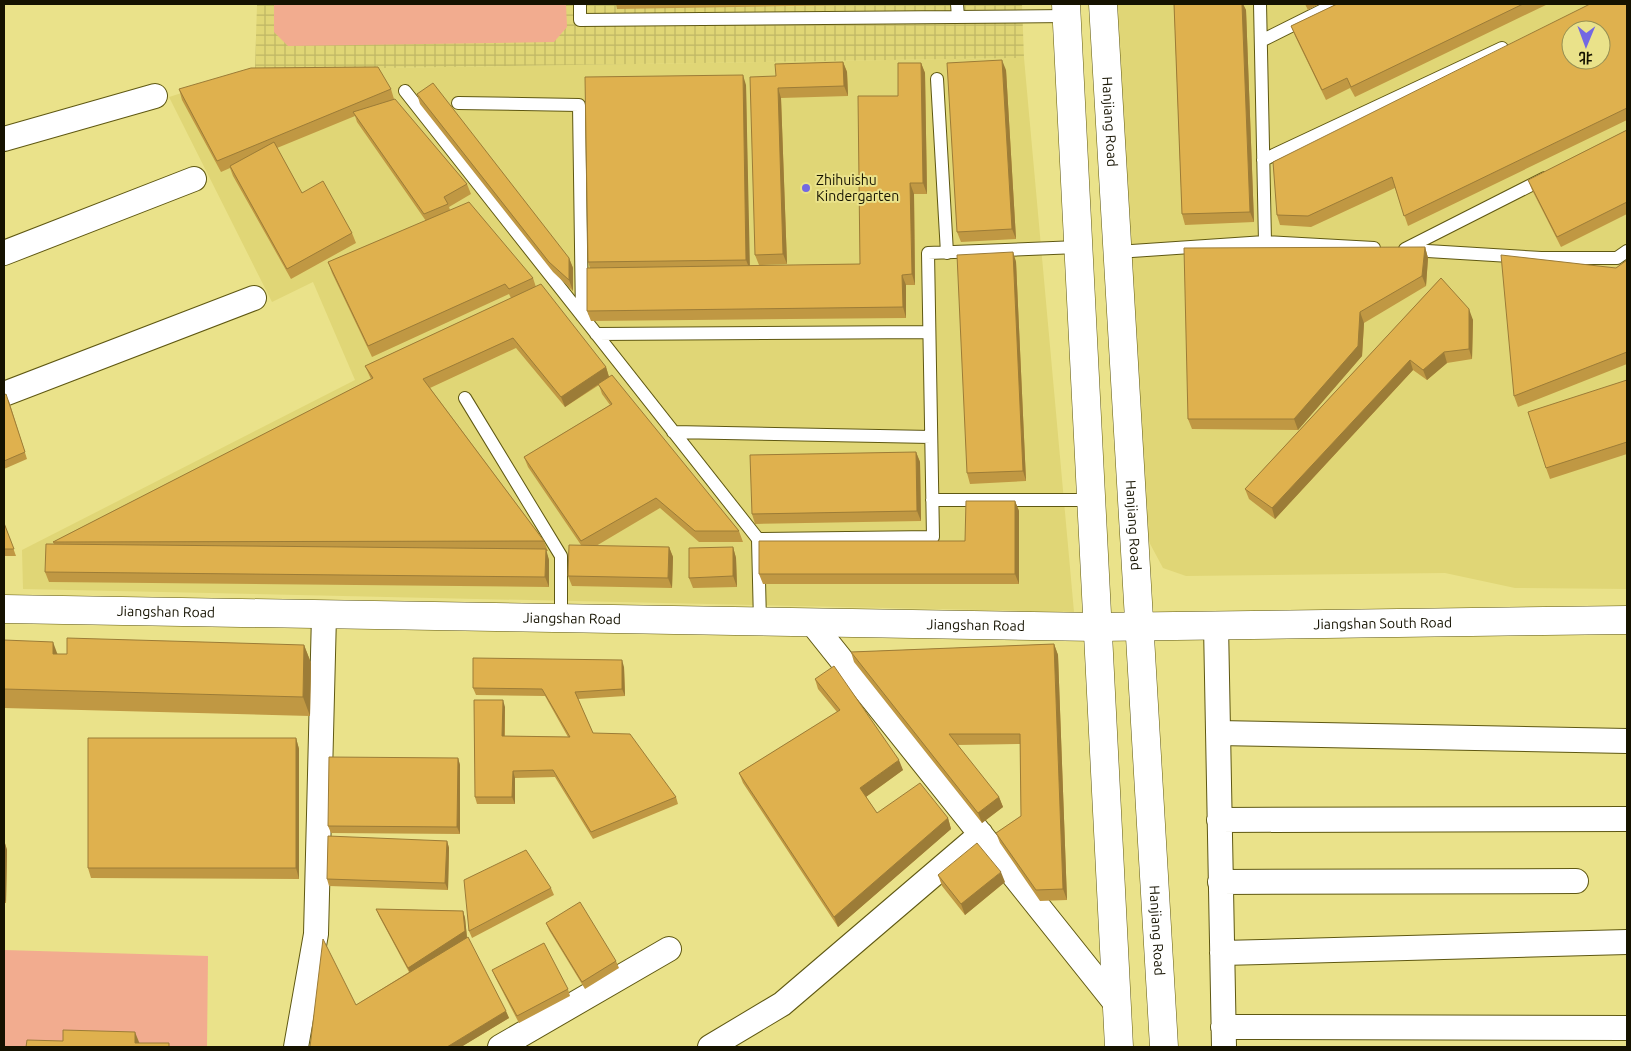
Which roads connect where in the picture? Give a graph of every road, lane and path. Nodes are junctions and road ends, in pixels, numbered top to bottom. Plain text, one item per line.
1 (580, 4) edge
2 (957, 4) edge
3 (1103, 4) edge
4 (1260, 4) edge
5 (1335, 4) edge
6 (1066, 10) edge
7 (958, 17) junction
8 (1261, 41) junction
9 (1516, 42) edge
10 (937, 79) dead end
11 (404, 91) dead end
12 (155, 96) dead end
13 (458, 103) dead end
14 (4, 139) edge
15 (1263, 160) junction
16 (1558, 171) edge
17 (194, 178) dead end
18 (1265, 242) junction
19 (1078, 247) junction
20 (1393, 249) junction
21 (1627, 251) edge
22 (1117, 252) junction
23 (4, 253) edge
24 (947, 253) junction
25 (254, 298) dead end
26 (582, 316) junction
27 (929, 332) junction
28 (596, 334) junction
29 (4, 394) edge
30 (465, 398) dead end
31 (673, 432) junction
32 (931, 437) junction
33 (932, 500) junction
34 (1091, 500) junction
35 (758, 539) junction
36 (4, 609) edge
37 (324, 615) junction
38 (561, 619) junction
39 (1627, 620) edge
40 (760, 622) junction
41 (812, 623) junction
42 (1216, 625) junction
43 (1138, 626) junction
44 (1097, 627) junction
45 (1218, 733) junction
46 (1627, 741) edge
47 (1627, 818) edge
48 (1219, 820) junction
49 (981, 834) junction
50 (1576, 881) dead end
51 (1220, 882) junction
52 (1627, 942) edge
53 (669, 949) dead end
54 (1222, 952) junction
55 (1117, 1005) junction
56 (1627, 1028) edge
57 (1223, 1037) edge
58 (296, 1047) edge
59 (500, 1047) edge
60 (710, 1047) edge
61 (1119, 1047) edge
62 (1164, 1047) edge

1 - 7 lane
2 - 7 lane
3 - 22 main road, Hanjiang Road
4 - 8 lane
5 - 8 lane
6 - 7 lane
6 - 19 main road
8 - 15 lane
9 - 15 lane
10 - 24 lane
11 - 26 lane
12 - 14 street
13 - 26 lane
15 - 18 lane
16 - 20 lane
17 - 23 street
18 - 20 lane
18 - 22 lane
19 - 24 lane
19 - 34 main road
20 - 21 lane
22 - 43 main road, Hanjiang Road
24 - 27 lane
25 - 29 street
26 - 28 lane
27 - 28 lane
27 - 32 lane
28 - 31 lane
30 - 38 lane
31 - 32 lane
31 - 35 lane
32 - 33 lane
33 - 34 lane
33 - 35 lane
34 - 44 main road
35 - 40 lane
36 - 37 main road, Jiangshan Road
37 - 38 main road, Jiangshan Road
37 - 58 street
38 - 40 main road, Jiangshan Road
39 - 42 main road, Jiangshan South Road
40 - 41 main road, Jiangshan Road
41 - 44 main road, Jiangshan Road
41 - 49 street
42 - 43 main road, Jiangshan South Road
42 - 45 street
43 - 44 main road, Jiangshan Road
43 - 62 main road, Hanjiang Road
44 - 55 main road
45 - 46 street
45 - 48 street
47 - 48 street
48 - 51 street
49 - 55 street
49 - 60 street
50 - 51 street
51 - 54 street
52 - 54 street
53 - 59 street
54 - 57 street
55 - 61 main road
56 - 57 street

